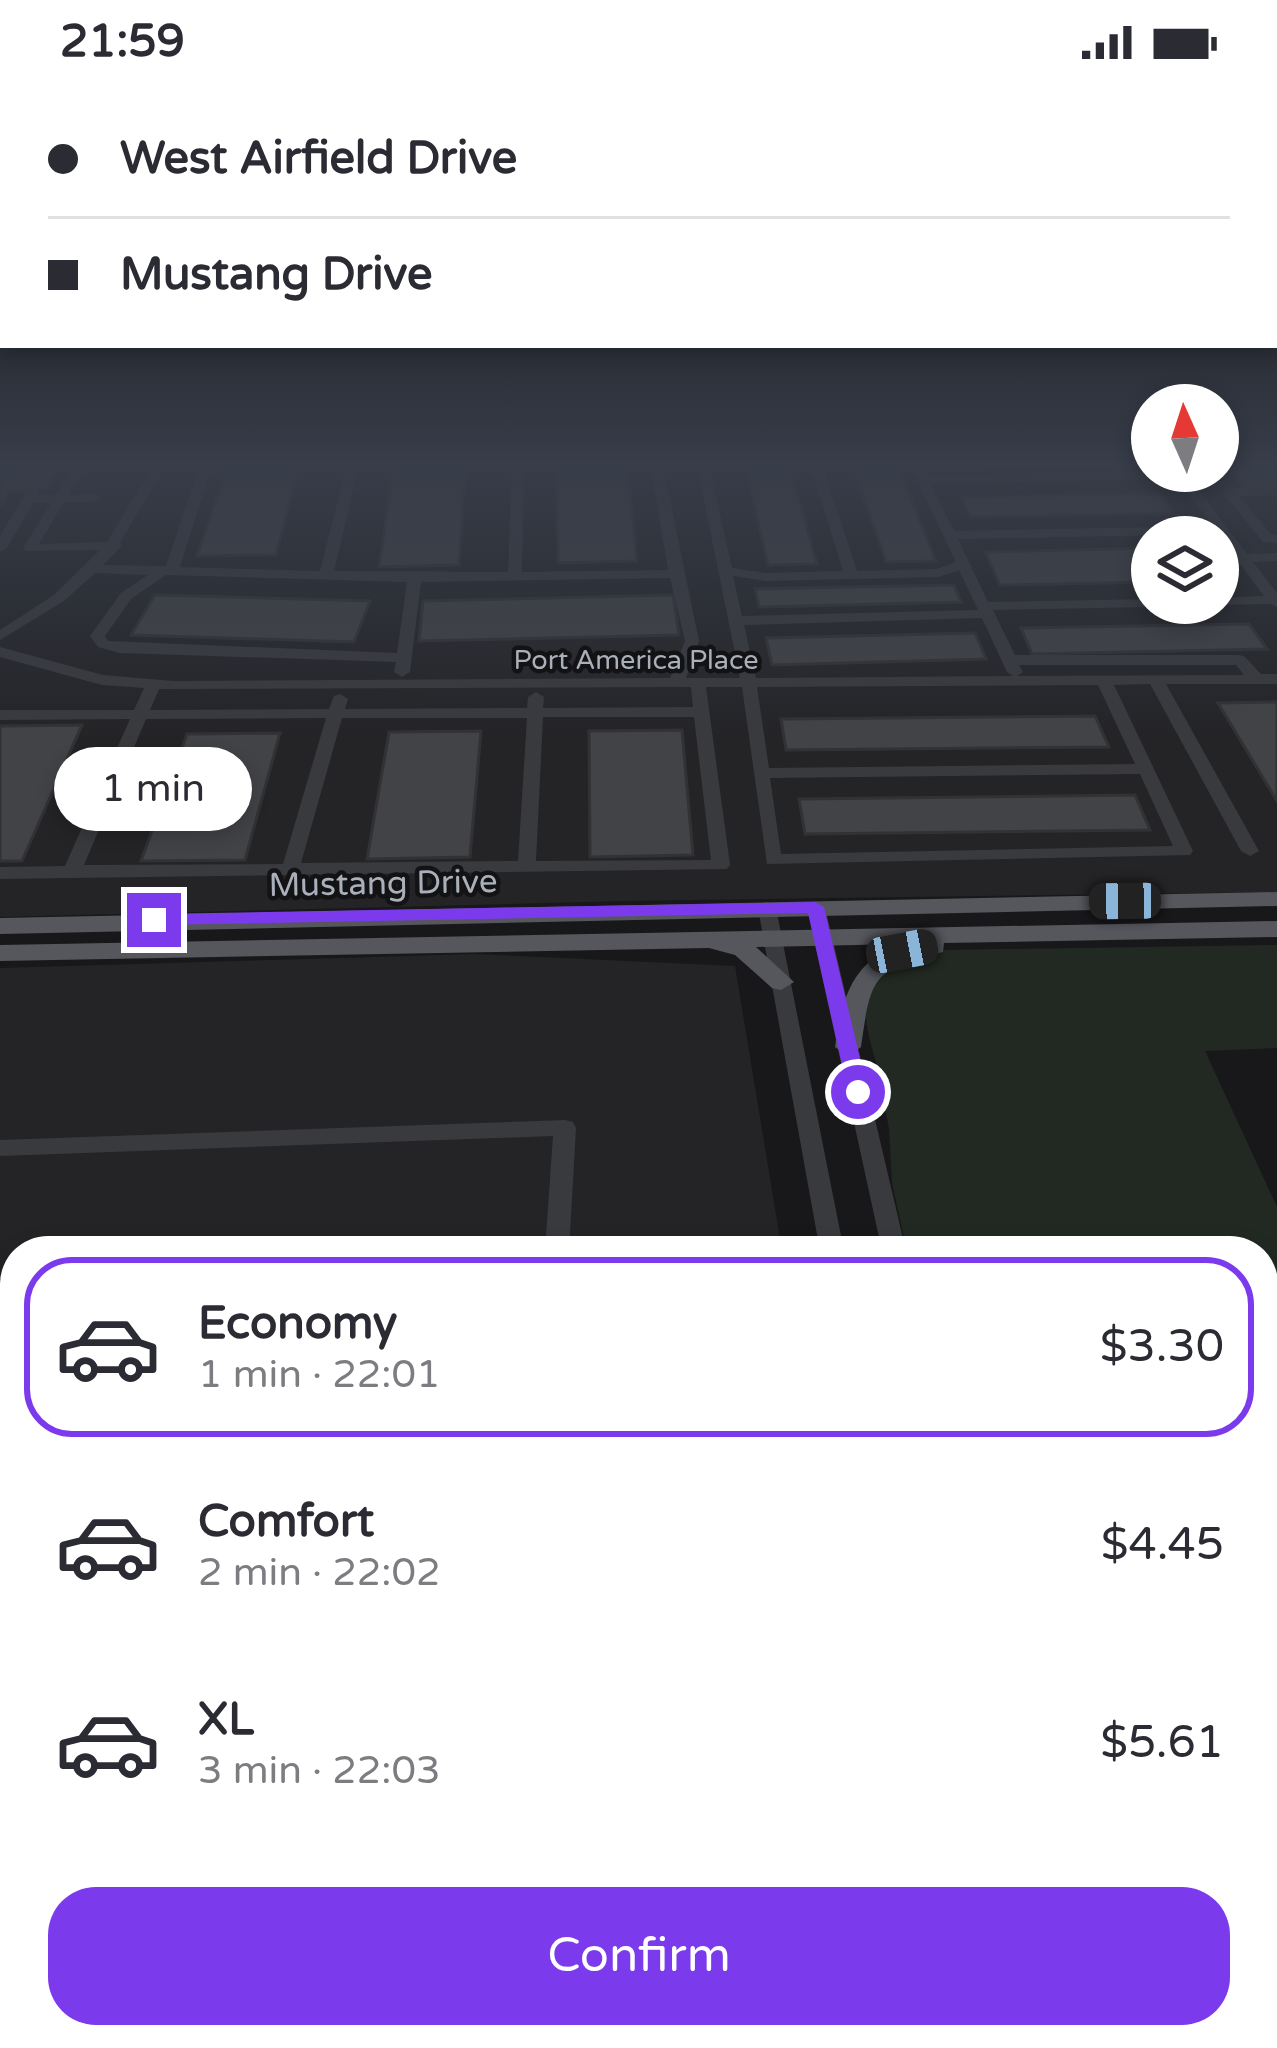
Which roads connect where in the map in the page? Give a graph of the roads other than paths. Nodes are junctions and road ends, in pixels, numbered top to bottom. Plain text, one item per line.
1 (110, 553) edge
2 (174, 553) edge
3 (331, 553) edge
4 (515, 553) edge
5 (672, 553) edge
6 (721, 553) edge
7 (844, 553) edge
8 (958, 553) edge
9 (1239, 553) edge
10 (1277, 557) edge
11 (1243, 558) junction
12 (964, 564) junction
13 (97, 568) junction
14 (168, 570) junction
15 (725, 572) junction
16 (326, 574) junction
17 (676, 574) junction
18 (851, 575) junction
19 (514, 576) junction
20 (415, 578) junction
21 (1239, 602) edge
22 (1276, 602) edge
23 (1131, 604) edge
24 (985, 610) junction
25 (736, 621) junction
26 (0, 636) edge
27 (0, 652) edge
28 (404, 658) junction
29 (1009, 660) junction
30 (1277, 679) edge
31 (1104, 680) junction
32 (1155, 680) junction
33 (1257, 680) junction
34 (1019, 681) junction
35 (749, 683) junction
36 (676, 684) junction
37 (698, 684) junction
38 (153, 685) junction
39 (537, 685) junction
40 (344, 686) junction
41 (400, 686) junction
42 (337, 711) junction
43 (535, 711) junction
44 (702, 712) junction
45 (141, 714) junction
46 (0, 715) edge
47 (1146, 769) junction
48 (761, 773) junction
49 (1250, 851) dead end
50 (527, 866) junction
51 (290, 869) junction
52 (72, 871) junction
53 (0, 873) edge
54 (1277, 899) edge
55 (815, 907) junction
56 (766, 908) junction
57 (0, 926) edge
58 (1277, 929) edge
59 (1092, 931) junction
60 (822, 934) junction
61 (772, 935) junction
62 (517, 940) junction
63 (0, 952) edge
64 (781, 982) junction
65 (848, 1047) junction
66 (0, 1148) edge
67 (558, 1236) edge
68 (829, 1236) edge
69 (891, 1236) edge

1 - 13 street
2 - 14 street
3 - 16 street
4 - 19 street
5 - 17 street
6 - 15 street
7 - 18 street
8 - 12 street
9 - 11 street
10 - 11 street
11 - 22 street
12 - 18 street
12 - 24 street
13 - 14 street
13 - 26 street
14 - 16 street
14 - 28 street
15 - 18 street
15 - 25 street
16 - 20 street
17 - 19 street
17 - 36 street
19 - 20 street
20 - 28 street
21 - 22 street
23 - 24 street
24 - 25 street
24 - 29 street
25 - 35 street
27 - 38 street, Port America Place
28 - 41 street
29 - 33 street
29 - 34 street
30 - 33 street, Port America Place
31 - 32 street, Port America Place
31 - 34 street, Port America Place
31 - 47 street
32 - 33 street, Port America Place
32 - 49 street
34 - 35 street, Port America Place
35 - 37 street, Port America Place
35 - 48 street
36 - 37 street, Port America Place
36 - 39 street, Port America Place
37 - 44 street
38 - 40 street, Port America Place
38 - 45 street
39 - 41 street, Port America Place
39 - 43 street
40 - 41 street, Port America Place
40 - 42 street
42 - 43 street
42 - 45 street
42 - 51 street
43 - 44 street
43 - 50 street
44 - 50 street
45 - 46 street
45 - 52 street
47 - 48 street
47 - 48 street
50 - 51 street
51 - 52 street
52 - 53 street
54 - 55 main road, Mustang Drive
55 - 56 main road, Mustang Drive
55 - 60 street
56 - 57 main road, Mustang Drive
56 - 61 street
58 - 59 main road
59 - 60 main road, Mustang Drive
59 - 65 main road
60 - 61 main road, Mustang Drive
60 - 65 street
61 - 62 main road, Mustang Drive
61 - 64 street
62 - 63 main road, Mustang Drive
62 - 64 main road
64 - 68 street
65 - 69 street
66 - 67 street

